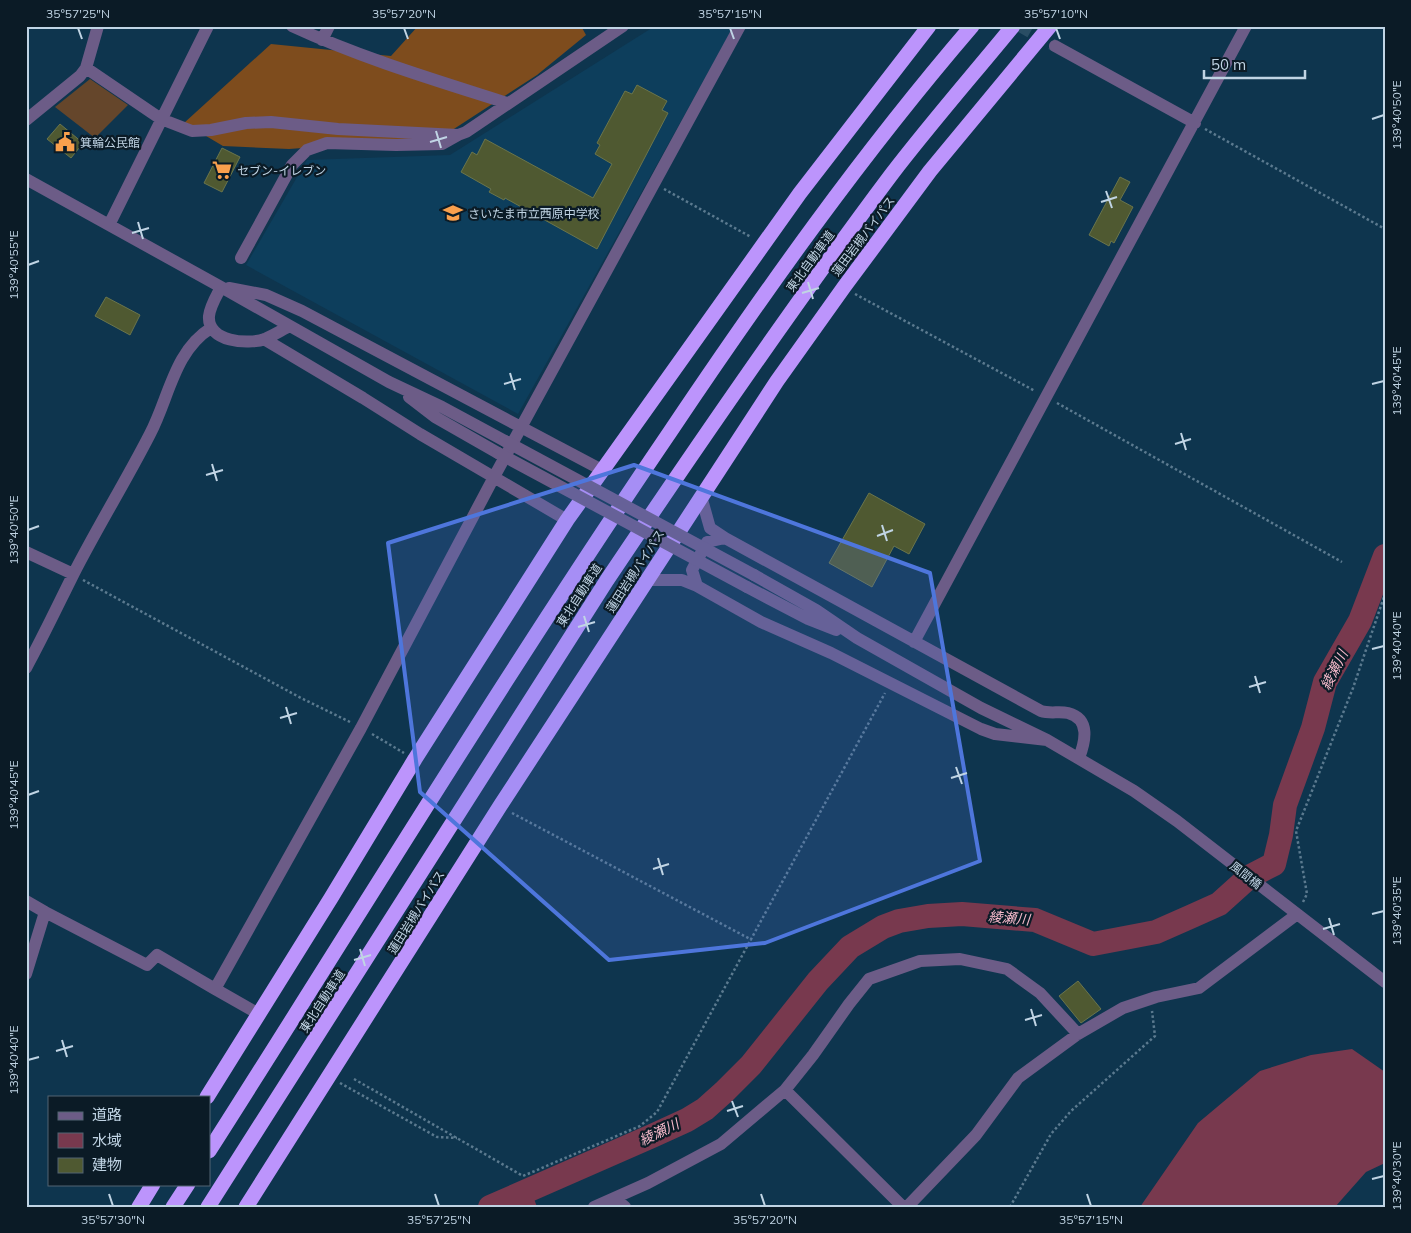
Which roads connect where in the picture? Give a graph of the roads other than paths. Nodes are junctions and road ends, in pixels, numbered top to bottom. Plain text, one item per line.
1 (98, 26) edge
2 (208, 26) edge
3 (292, 26) edge
4 (329, 26) edge
5 (623, 26) edge
6 (740, 26) edge
7 (929, 26) edge
8 (972, 26) edge
9 (1013, 26) edge
10 (1050, 26) edge
11 (1246, 26) edge
12 (322, 40) junction
13 (1055, 46) tunnel mouth
14 (86, 68) junction
15 (507, 103) junction
16 (161, 119) junction
17 (26, 120) edge
18 (1195, 123) junction
19 (458, 135) junction
20 (26, 179) edge
21 (109, 225) junction
22 (242, 258) dead end
23 (221, 287) junction
24 (290, 326) junction
25 (211, 328) junction
26 (264, 339) junction
27 (389, 382) junction
28 (521, 428) junction
29 (602, 470) junction
30 (494, 477) junction
31 (701, 496) junction
32 (567, 520) junction
33 (725, 538) junction
34 (26, 552) edge
35 (73, 574) junction
36 (647, 580) junction
37 (697, 586) junction
38 (857, 638) junction
39 (914, 642) junction
40 (26, 668) edge
41 (1047, 740) junction
42 (1079, 758) junction
43 (27, 899) edge
44 (45, 912) junction
45 (1296, 915) junction
46 (26, 974) edge
47 (1385, 982) edge
48 (215, 989) junction
49 (259, 1014) junction
50 (1078, 1034) junction
51 (785, 1090) junction
52 (208, 1096) edge
53 (210, 1149) edge
54 (152, 1186) edge
55 (187, 1186) edge
56 (614, 1198) junction
57 (139, 1207) edge
58 (173, 1207) edge
59 (208, 1207) edge
60 (246, 1207) edge
61 (594, 1207) edge
62 (625, 1207) edge
63 (905, 1207) edge

1 - 14 street
2 - 16 street
3 - 12 street
4 - 12 street
5 - 15 street
6 - 28 street
7 - 29 highway
8 - 53 highway, 東北自動車道
9 - 59 highway, 東北自動車道
10 - 31 highway, 蓮田岩槻バイパス
11 - 18 street
12 - 15 street
13 - 18 street
14 - 16 street
14 - 17 street
15 - 19 street
16 - 19 street
16 - 21 street
18 - 39 street
19 - 22 street
20 - 21 street
21 - 23 street
23 - 24 street
23 - 25 street
23 - 28 street
24 - 26 street
24 - 27 street
25 - 26 street
25 - 35 street
26 - 30 street
27 - 38 street, bridge
27 - 38 street, bridge
28 - 29 street
28 - 30 street
29 - 32 highway
30 - 32 street
30 - 48 street
31 - 33 street
31 - 36 highway, 蓮田岩槻バイパス
32 - 49 highway
33 - 37 street
33 - 39 street
34 - 35 street
35 - 40 street
36 - 37 street
36 - 60 highway, 蓮田岩槻バイパス
37 - 41 street
38 - 41 street, 風間橋
39 - 42 street
41 - 42 street, 風間橋
42 - 45 street, 風間橋
43 - 44 street
44 - 46 street
44 - 48 street
45 - 47 street, 風間橋
45 - 50 street
48 - 49 street
49 - 52 highway
50 - 51 street
50 - 63 street
51 - 56 street
51 - 63 street
54 - 57 highway
55 - 58 highway
56 - 61 street
56 - 62 street

